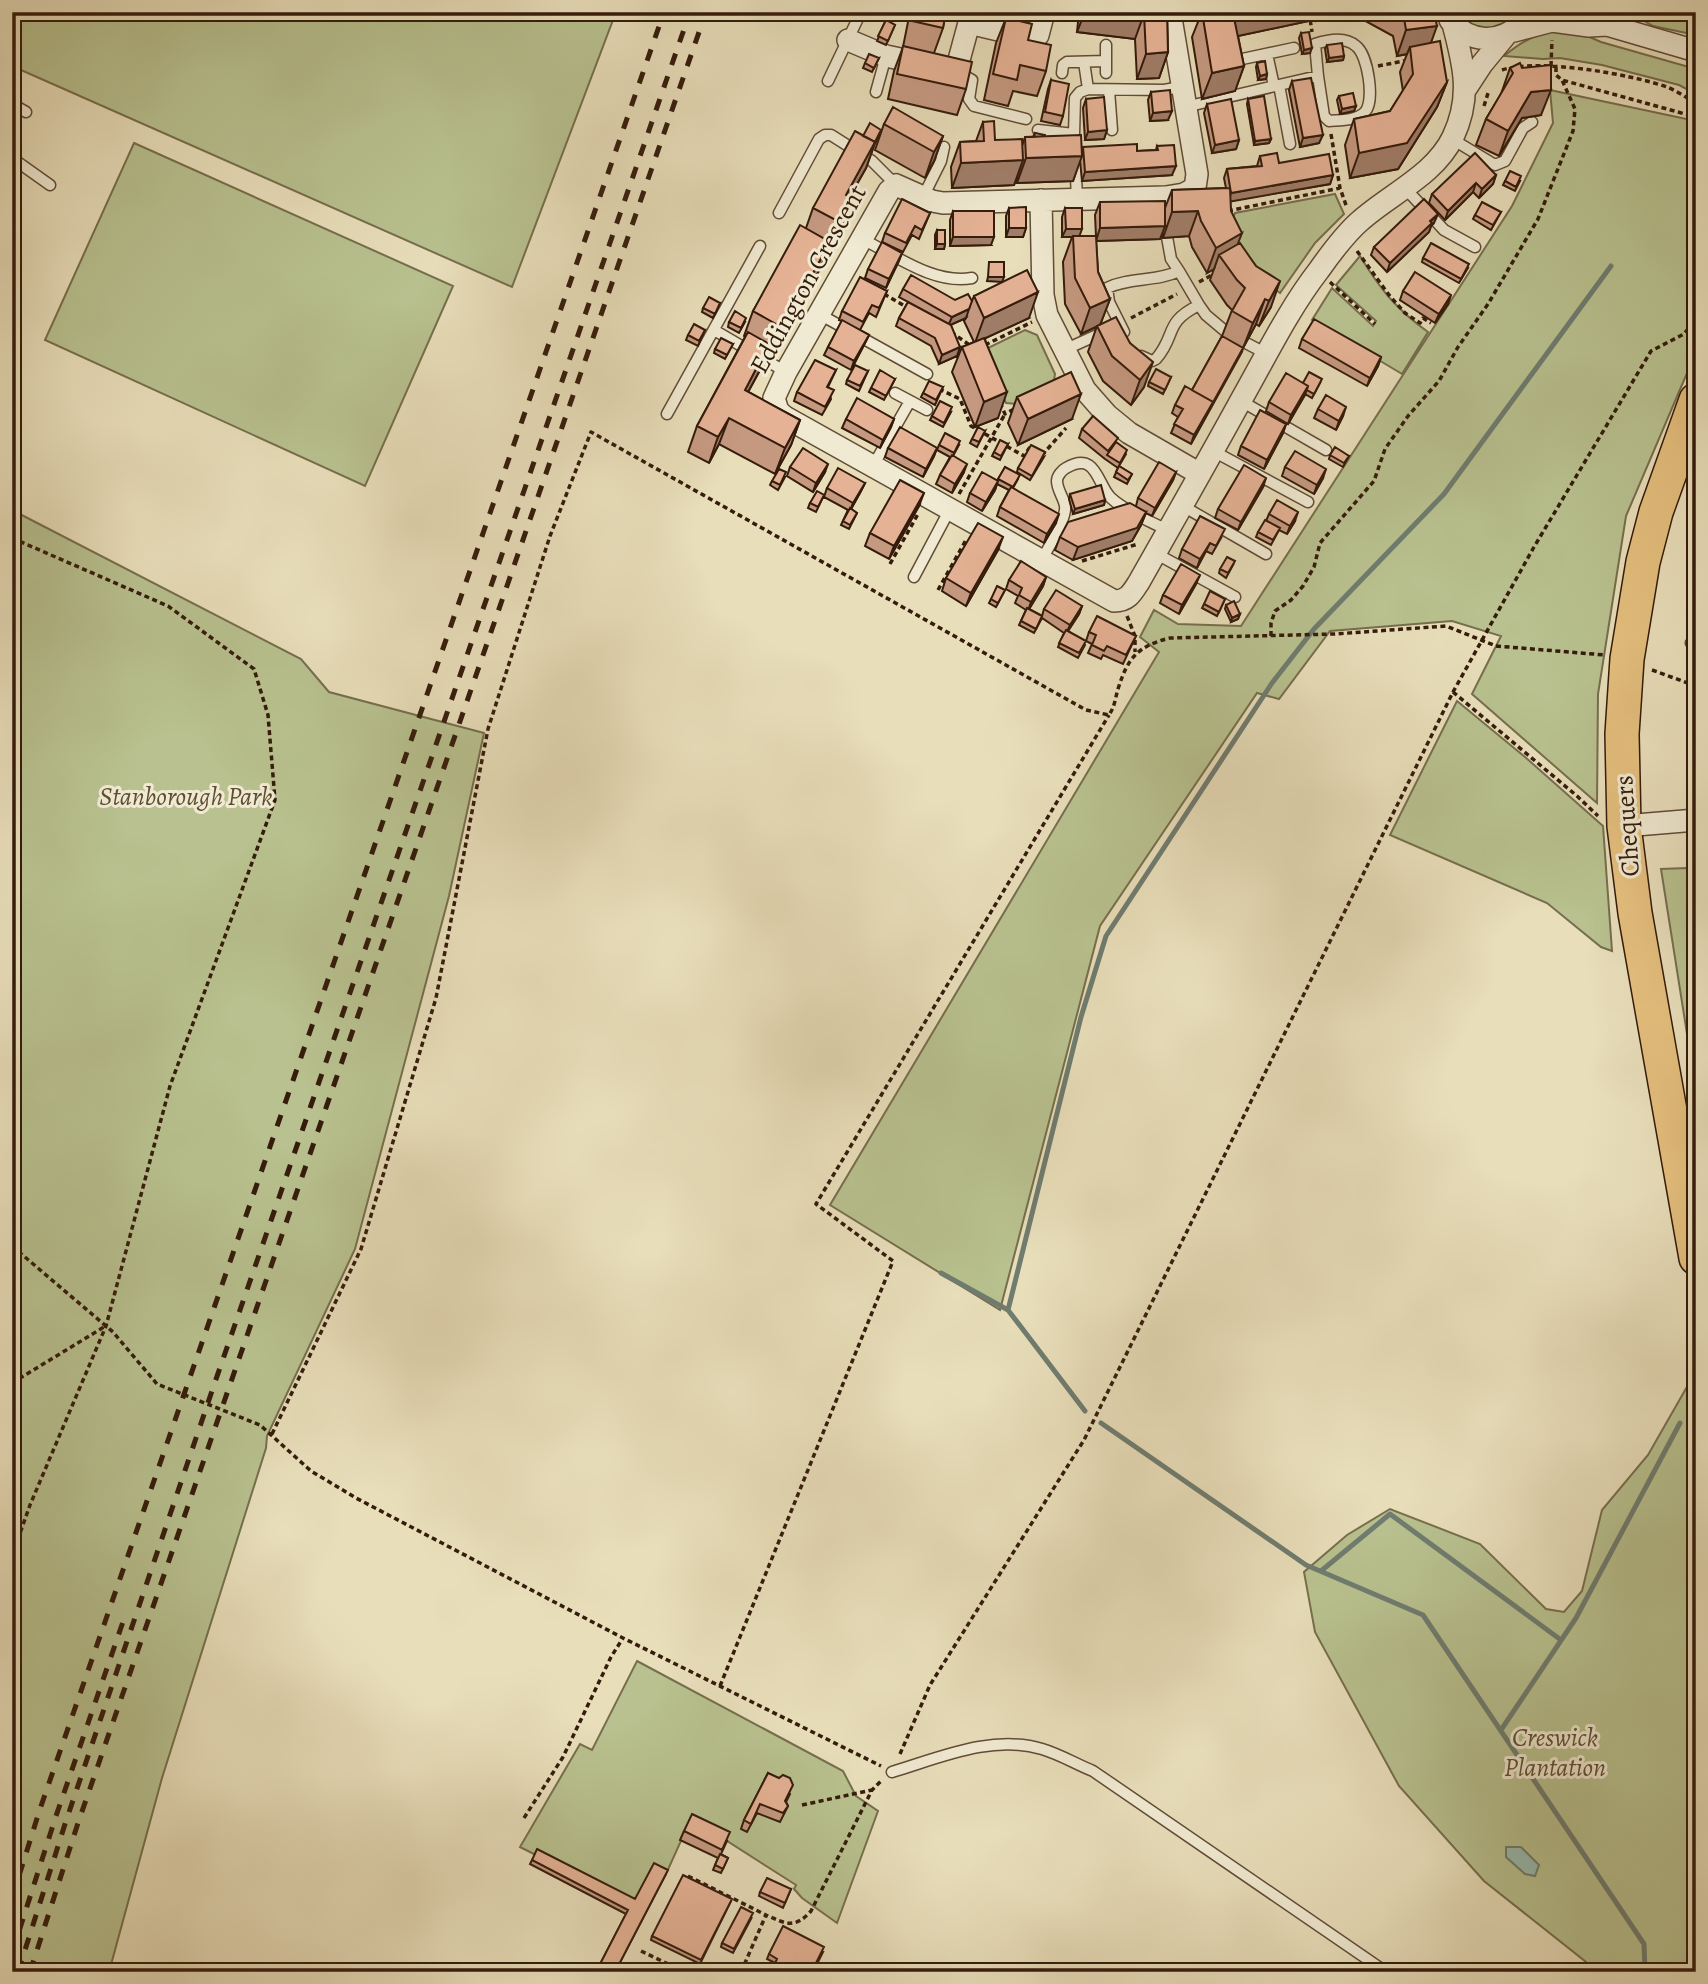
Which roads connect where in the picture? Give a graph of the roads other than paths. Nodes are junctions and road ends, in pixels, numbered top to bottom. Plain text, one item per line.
1 (861, 12) edge
2 (1044, 12) edge
3 (1170, 12) edge
4 (1529, 12) edge
5 (970, 18) edge
6 (1449, 18) edge
7 (1599, 18) edge
8 (1509, 33) junction
9 (848, 40) junction
10 (1106, 45) dead end
11 (1294, 48) dead end
12 (1696, 51) edge
13 (1267, 54) junction
14 (886, 56) junction
15 (1233, 61) edge
16 (1084, 62) junction
17 (956, 71) junction
18 (1062, 74) dead end
19 (1318, 76) junction
20 (828, 81) dead end
21 (1276, 85) junction
22 (1088, 89) junction
23 (1109, 90) junction
24 (1465, 90) junction
25 (876, 92) dead end
26 (1183, 97) junction
27 (12, 104) edge
28 (26, 112) dead end
29 (1026, 119) dead end
30 (1532, 122) edge
31 (1038, 130) dead end
32 (1112, 130) dead end
33 (1074, 134) junction
34 (1452, 139) junction
35 (1290, 144) dead end
36 (944, 145) edge
37 (12, 158) edge
38 (50, 185) dead end
39 (896, 185) junction
40 (1404, 187) junction
41 (923, 197) junction
42 (1077, 199) junction
43 (1041, 200) junction
44 (779, 213) dead end
45 (1167, 237) edge
46 (862, 239) junction
47 (760, 246) dead end
48 (1475, 247) dead end
49 (1179, 271) junction
50 (972, 278) dead end
51 (1199, 305) junction
52 (819, 314) junction
53 (1119, 324) junction
54 (714, 330) junction
55 (1225, 331) dead end
56 (1247, 343) edge
57 (1064, 351) junction
58 (1267, 354) junction
59 (786, 372) junction
60 (927, 374) road end
61 (895, 393) dead end
62 (1696, 400) edge
63 (910, 401) junction
64 (1241, 401) junction
65 (927, 410) dead end
66 (667, 414) dead end
67 (1326, 450) dead end
68 (1213, 451) junction
69 (873, 466) junction
70 (1200, 474) junction
71 (1308, 502) dead end
72 (1181, 505) junction
73 (950, 509) junction
74 (1160, 526) junction
75 (1155, 553) junction
76 (1045, 554) junction
77 (1266, 554) dead end
78 (914, 577) dead end
79 (1235, 597) dead end
80 (1696, 820) edge
81 (1624, 826) junction
82 (1696, 1258) edge
83 (892, 1772) road end
84 (1386, 1972) edge

1 - 9 lane
2 - 5 street
3 - 26 street, Eddington Crescent
4 - 8 street
5 - 17 street
6 - 8 street
6 - 24 street
7 - 8 street
7 - 12 street
8 - 24 street
9 - 14 street
9 - 20 lane
10 - 16 lane
11 - 13 lane
13 - 15 lane
13 - 21 lane
14 - 17 street
14 - 25 lane
16 - 18 lane
16 - 22 lane
17 - 29 lane
19 - 19 lane
19 - 21 lane
21 - 26 lane
21 - 35 lane
22 - 23 lane
22 - 33 lane
23 - 26 lane
23 - 32 lane
24 - 34 street
26 - 42 street, Eddington Crescent
27 - 28 lane
30 - 34 lane
31 - 33 lane
33 - 42 lane
34 - 40 street
36 - 41 lane
37 - 38 lane
39 - 41 street, Eddington Crescent
39 - 44 lane
39 - 46 street, Eddington Crescent
40 - 48 lane
40 - 58 street
41 - 43 street, Eddington Crescent
42 - 43 street, Eddington Crescent
43 - 57 street
45 - 49 lane
46 - 50 lane
46 - 52 street, Eddington Crescent
47 - 54 lane
49 - 51 lane
49 - 53 lane
51 - 53 lane
51 - 55 lane
52 - 59 street, Eddington Crescent
52 - 60 lane
53 - 57 lane
54 - 59 lane
54 - 66 lane
56 - 58 lane
57 - 70 street
58 - 64 street
59 - 69 street, Eddington Crescent
61 - 63 lane
62 - 81 main road, Chequers
63 - 65 lane
63 - 69 lane
64 - 67 lane
64 - 68 street
68 - 70 street
68 - 71 lane
69 - 73 street, Eddington Crescent
70 - 72 street
72 - 74 street
72 - 77 lane
73 - 76 street, Eddington Crescent
73 - 78 lane
74 - 75 street
74 - 76 lane
75 - 76 street, Eddington Crescent
75 - 79 lane
80 - 81 street
81 - 82 main road, Chequers
83 - 84 lane

